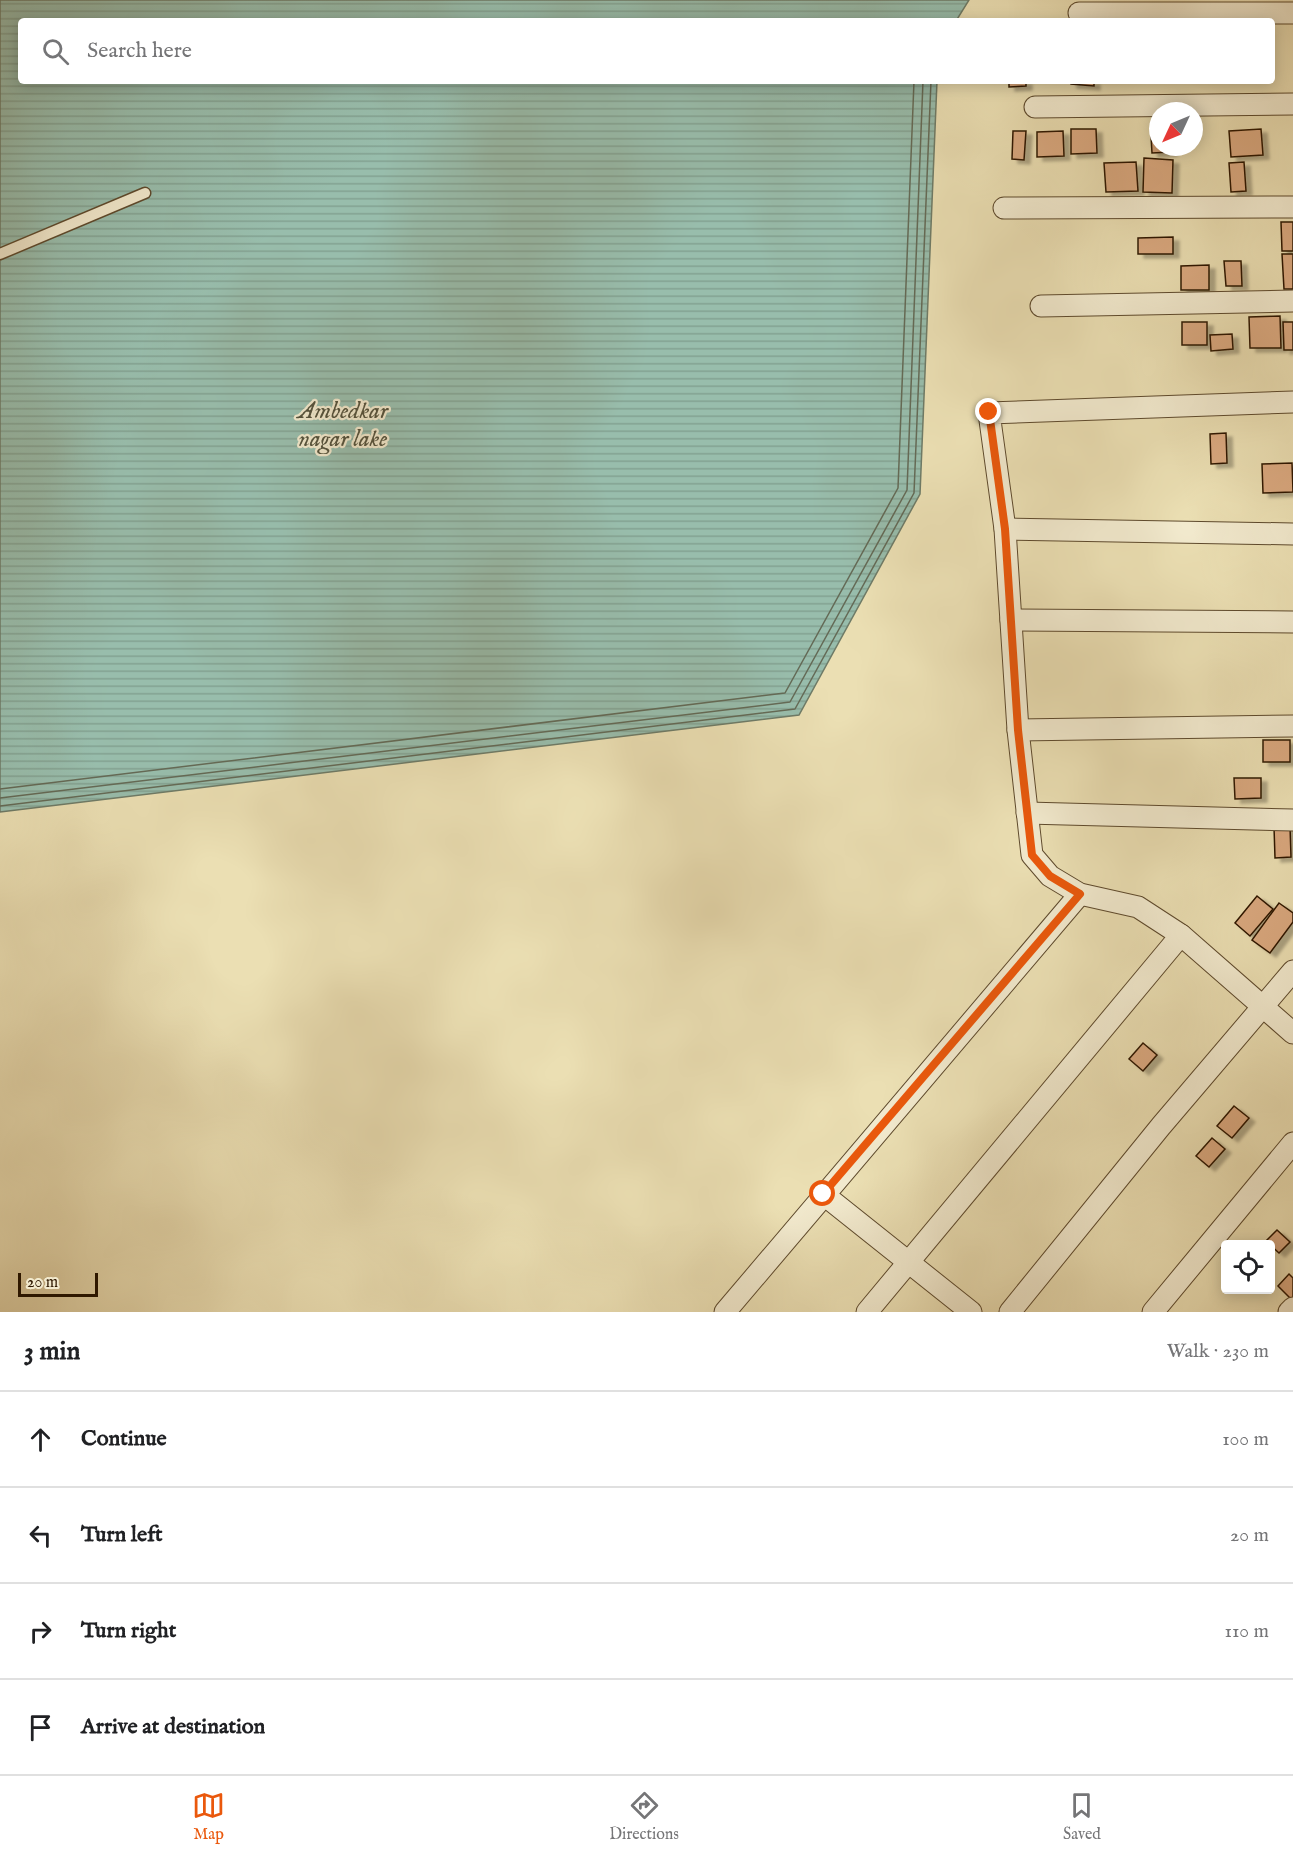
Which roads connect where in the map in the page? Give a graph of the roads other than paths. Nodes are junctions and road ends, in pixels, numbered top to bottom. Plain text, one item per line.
1 (1079, 13) dead end
2 (1293, 13) edge
3 (1293, 104) edge
4 (1035, 107) dead end
5 (145, 193) dead end
6 (1293, 207) edge
7 (1004, 208) dead end
8 (0, 254) edge
9 (1293, 300) edge
10 (1041, 306) dead end
11 (1293, 402) edge
12 (1005, 529) junction
13 (1293, 534) edge
14 (1011, 620) junction
15 (1293, 622) edge
16 (1293, 726) edge
17 (1018, 730) junction
18 (1027, 813) junction
19 (1293, 820) edge
20 (1080, 894) junction
21 (1181, 935) junction
22 (1293, 971) edge
23 (1262, 1005) junction
24 (1293, 1033) edge
25 (1293, 1143) edge
26 (823, 1194) junction
27 (910, 1262) junction
28 (1293, 1308) edge
29 (724, 1312) edge
30 (867, 1312) edge
31 (971, 1312) edge
32 (1010, 1312) edge
33 (1153, 1312) edge
34 (1289, 1312) edge

1 - 2 street
3 - 4 street
5 - 8 lane
6 - 7 street
9 - 10 street
11 - 12 street
12 - 13 street
12 - 14 street
14 - 15 street
14 - 17 street
16 - 17 street
17 - 18 street
18 - 19 street
18 - 20 street
20 - 21 street
20 - 26 street
21 - 23 street
21 - 27 street
22 - 23 street
23 - 24 street
23 - 32 street
25 - 33 street
26 - 27 street
26 - 29 street
27 - 30 street
27 - 31 street
28 - 34 street

